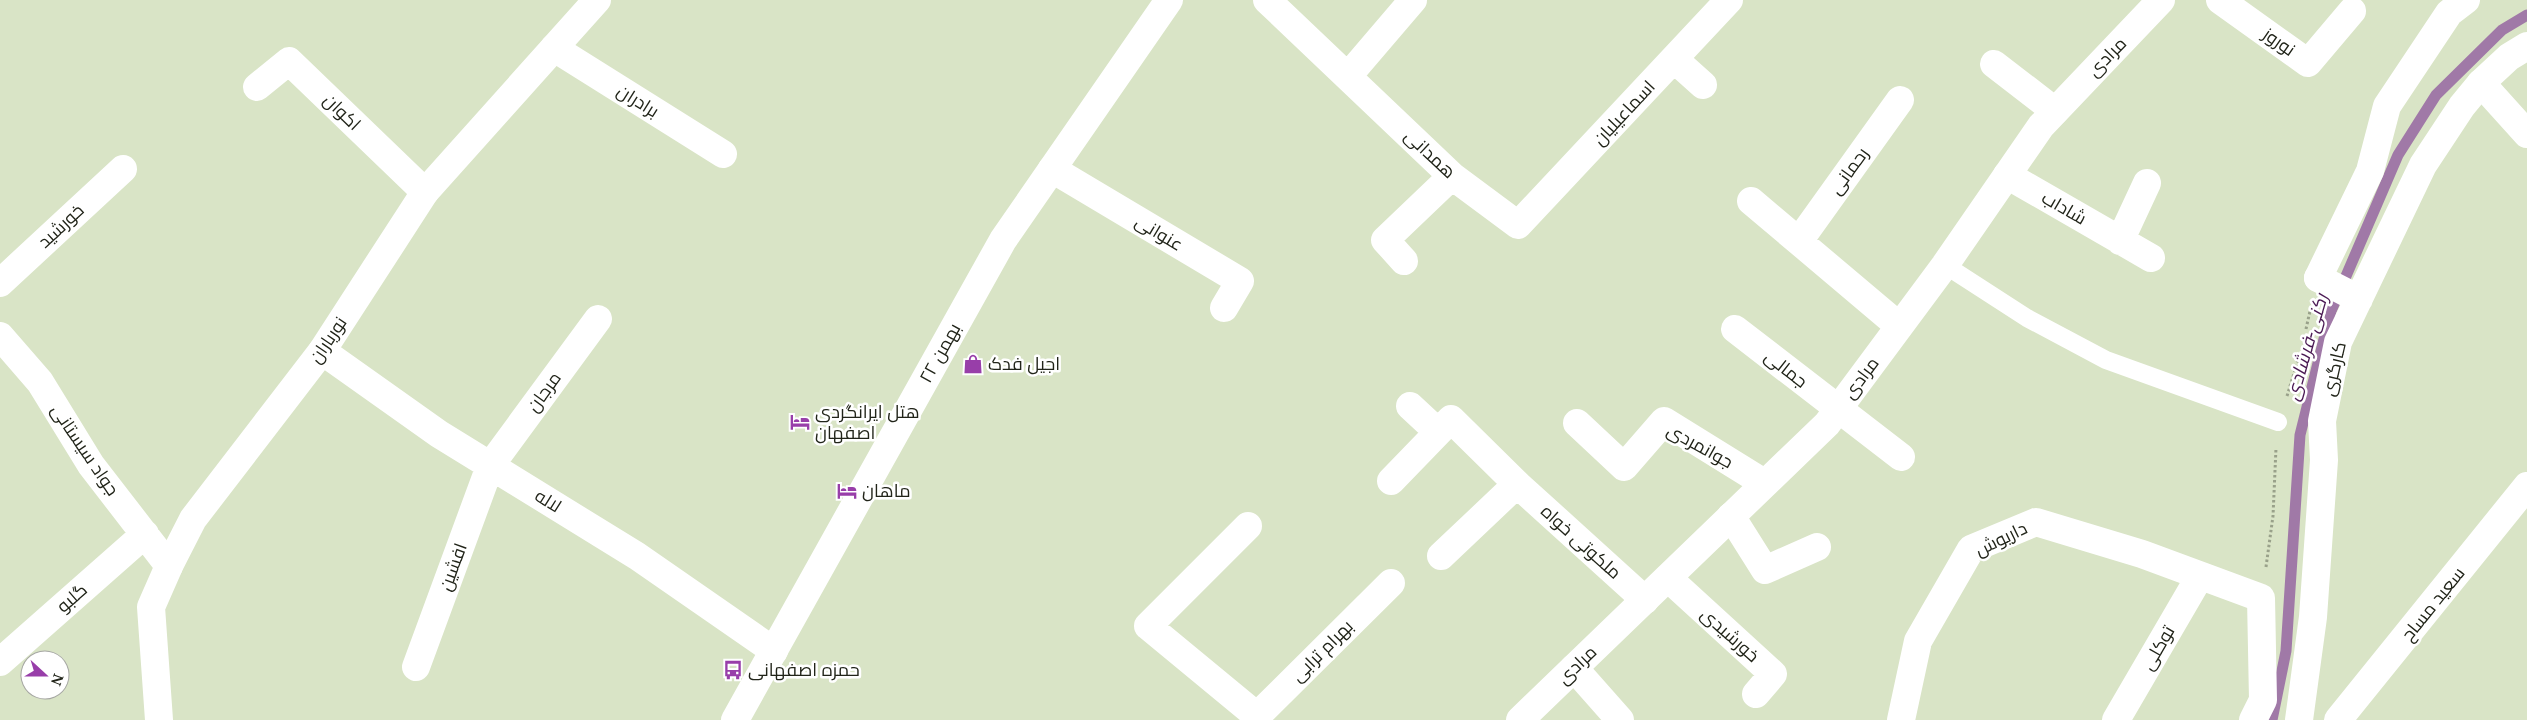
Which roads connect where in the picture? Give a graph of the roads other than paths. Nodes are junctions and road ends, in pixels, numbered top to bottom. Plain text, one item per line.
1 (598, 0) edge
2 (1169, 0) edge
3 (1267, 0) edge
4 (1413, 0) edge
5 (1729, 0) edge
6 (2161, 0) edge
7 (2220, 0) edge
8 (2466, 0) edge
9 (2352, 11) dead end
10 (2527, 46) edge
11 (554, 48) junction
12 (1674, 58) junction
13 (1994, 64) dead end
14 (1348, 76) junction
15 (2481, 83) junction
16 (1703, 85) dead end
17 (257, 87) dead end
18 (1900, 100) dead end
19 (2055, 111) junction
20 (2527, 134) edge
21 (723, 154) dead end
22 (123, 169) dead end
23 (1052, 169) junction
24 (2007, 174) junction
25 (1452, 176) junction
26 (2147, 184) dead end
27 (425, 192) junction
28 (1751, 201) dead end
29 (1518, 225) joint
30 (1799, 241) junction
31 (2120, 241) junction
32 (2151, 258) dead end
33 (1404, 261) dead end
34 (1945, 265) junction
35 (0, 283) edge
36 (2359, 299) junction
37 (1224, 308) dead end
38 (598, 318) dead end
39 (1899, 326) junction
40 (1735, 330) dead end
41 (0, 336) edge
42 (322, 351) junction
43 (1410, 406) dead end
44 (1838, 409) junction
45 (2278, 422) dead end
46 (1577, 423) dead end
47 (1438, 432) junction
48 (1901, 457) dead end
49 (490, 466) junction
50 (1391, 481) dead end
51 (1764, 483) junction
52 (1517, 484) junction
53 (2527, 486) edge
54 (1731, 516) junction
55 (1248, 526) dead end
56 (145, 534) junction
57 (1817, 547) dead end
58 (1441, 556) dead end
59 (169, 566) junction
60 (2200, 576) junction
61 (1668, 578) junction
62 (1391, 583) dead end
63 (1644, 600) junction
64 (774, 651) junction
65 (0, 662) edge
66 (416, 668) dead end
67 (1574, 668) junction
68 (1756, 694) dead end
69 (1255, 718) edge
70 (158, 720) edge
71 (735, 720) edge
72 (1520, 720) edge
73 (1620, 720) edge
74 (1901, 720) edge
75 (2116, 720) edge
76 (2253, 720) edge
77 (2299, 720) edge
78 (2338, 720) edge

1 - 11 street, نورباران
2 - 23 street, ۲۲ بهمن
3 - 14 street, همدانی
4 - 14 street
5 - 12 street, اسماعیلیان
6 - 19 street, مرادی
7 - 9 street, نوروز
8 - 36 street
10 - 15 street, کارگری
11 - 21 street, برادران
11 - 27 street, نورباران
12 - 16 street
12 - 29 street, اسماعیلیان
13 - 19 street
14 - 25 street, همدانی
15 - 20 street
15 - 36 street, کارگری
17 - 27 street, اکوان
18 - 30 street, رحمانی
19 - 24 street, مرادی
22 - 35 street, خورشید
23 - 37 street, عنوانی
23 - 64 street, ۲۲ بهمن
24 - 31 street, شاداب
24 - 34 street, مرادی
25 - 29 street, همدانی
25 - 33 street
26 - 31 street
27 - 42 street, نورباران
28 - 30 street
30 - 39 street
31 - 32 street, شاداب
34 - 39 street, مرادی
34 - 45 lane
36 - 77 street, کارگری
38 - 49 street, مرجان
39 - 44 street, مرادی
40 - 44 street, جمالی
41 - 56 street, جواد سیستانی
42 - 49 street, لاله
42 - 59 street, نورباران
43 - 47 street
44 - 48 street, جمالی
44 - 51 street, مرادی
46 - 51 street, جوانمردی
47 - 50 street, ملکوتی خواه
47 - 52 street, ملکوتی خواه
49 - 64 street, لاله
49 - 66 street, افشین
51 - 54 street, مرادی
52 - 58 street
52 - 63 street, ملکوتی خواه
53 - 78 street, سعید مساح
54 - 57 street
54 - 61 street, مرادی
55 - 69 street
56 - 59 street, جواد سیستانی
56 - 65 street, گلبو
59 - 70 street, نورباران
60 - 74 street, داریوش
60 - 75 street, توکلی
60 - 76 street, داریوش
61 - 63 street, مرادی
61 - 68 street, خورشیدی
62 - 69 street, بهرام ترابی
63 - 67 street, مرادی
64 - 71 street, ۲۲ بهمن
67 - 72 street, مرادی
67 - 73 street

